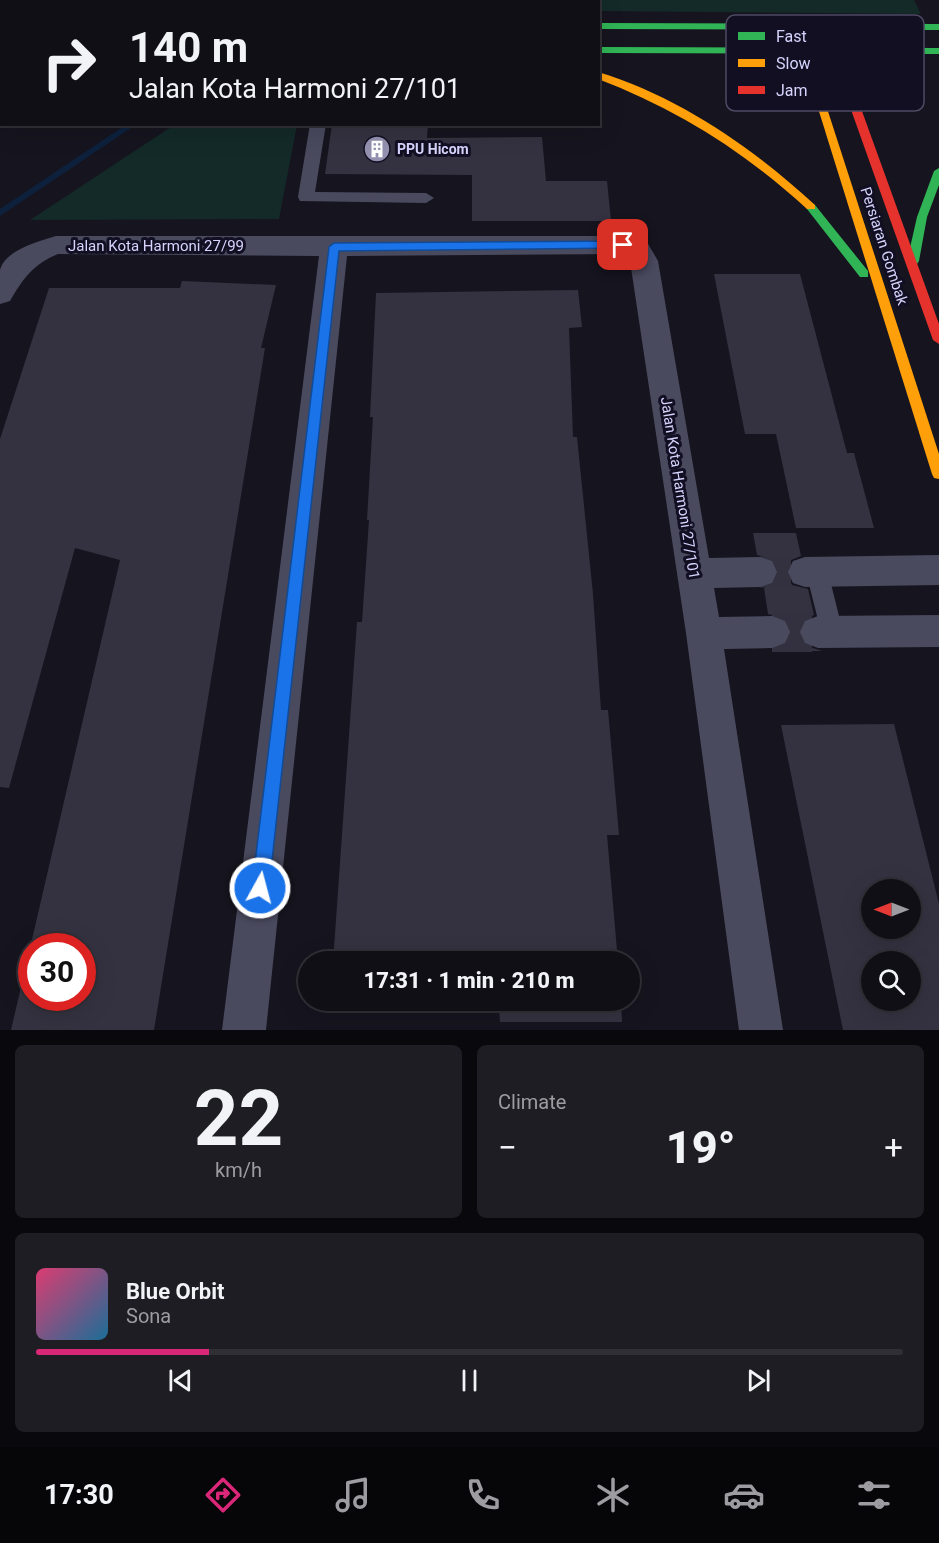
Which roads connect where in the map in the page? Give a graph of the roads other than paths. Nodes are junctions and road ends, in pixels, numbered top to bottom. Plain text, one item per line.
1 (600, 26) edge
2 (726, 27) edge
3 (600, 50) edge
4 (726, 50) edge
5 (924, 51) edge
6 (939, 51) edge
7 (600, 76) edge
8 (823, 111) edge
9 (858, 111) edge
10 (318, 126) edge
11 (939, 171) edge
12 (426, 198) dead end
13 (334, 247) junction
14 (913, 262) junction
15 (0, 294) edge
16 (886, 308) junction
17 (939, 340) edge
18 (939, 474) edge
19 (939, 570) edge
20 (760, 572) tunnel mouth
21 (811, 572) joint
22 (694, 573) junction
23 (939, 631) edge
24 (772, 632) tunnel mouth
25 (825, 632) joint
26 (704, 633) junction
27 (244, 1030) edge
28 (760, 1030) edge

1 - 2 main road
3 - 4 main road
5 - 6 main road
7 - 16 main road
8 - 16 main road, Persiaran Gombak
9 - 14 main road, Persiaran Gombak
10 - 12 lane
11 - 14 main road
13 - 15 street, Jalan Kota Harmoni 27/99
13 - 22 street, Jalan Kota Harmoni 27/101
13 - 27 street
14 - 17 main road, Persiaran Gombak
16 - 18 main road, Persiaran Gombak
19 - 21 street
20 - 22 street
21 - 25 lane
22 - 26 street, Jalan Kota Harmoni 27/101
23 - 25 street
24 - 26 street
26 - 28 street, Jalan Kota Harmoni 27/101

